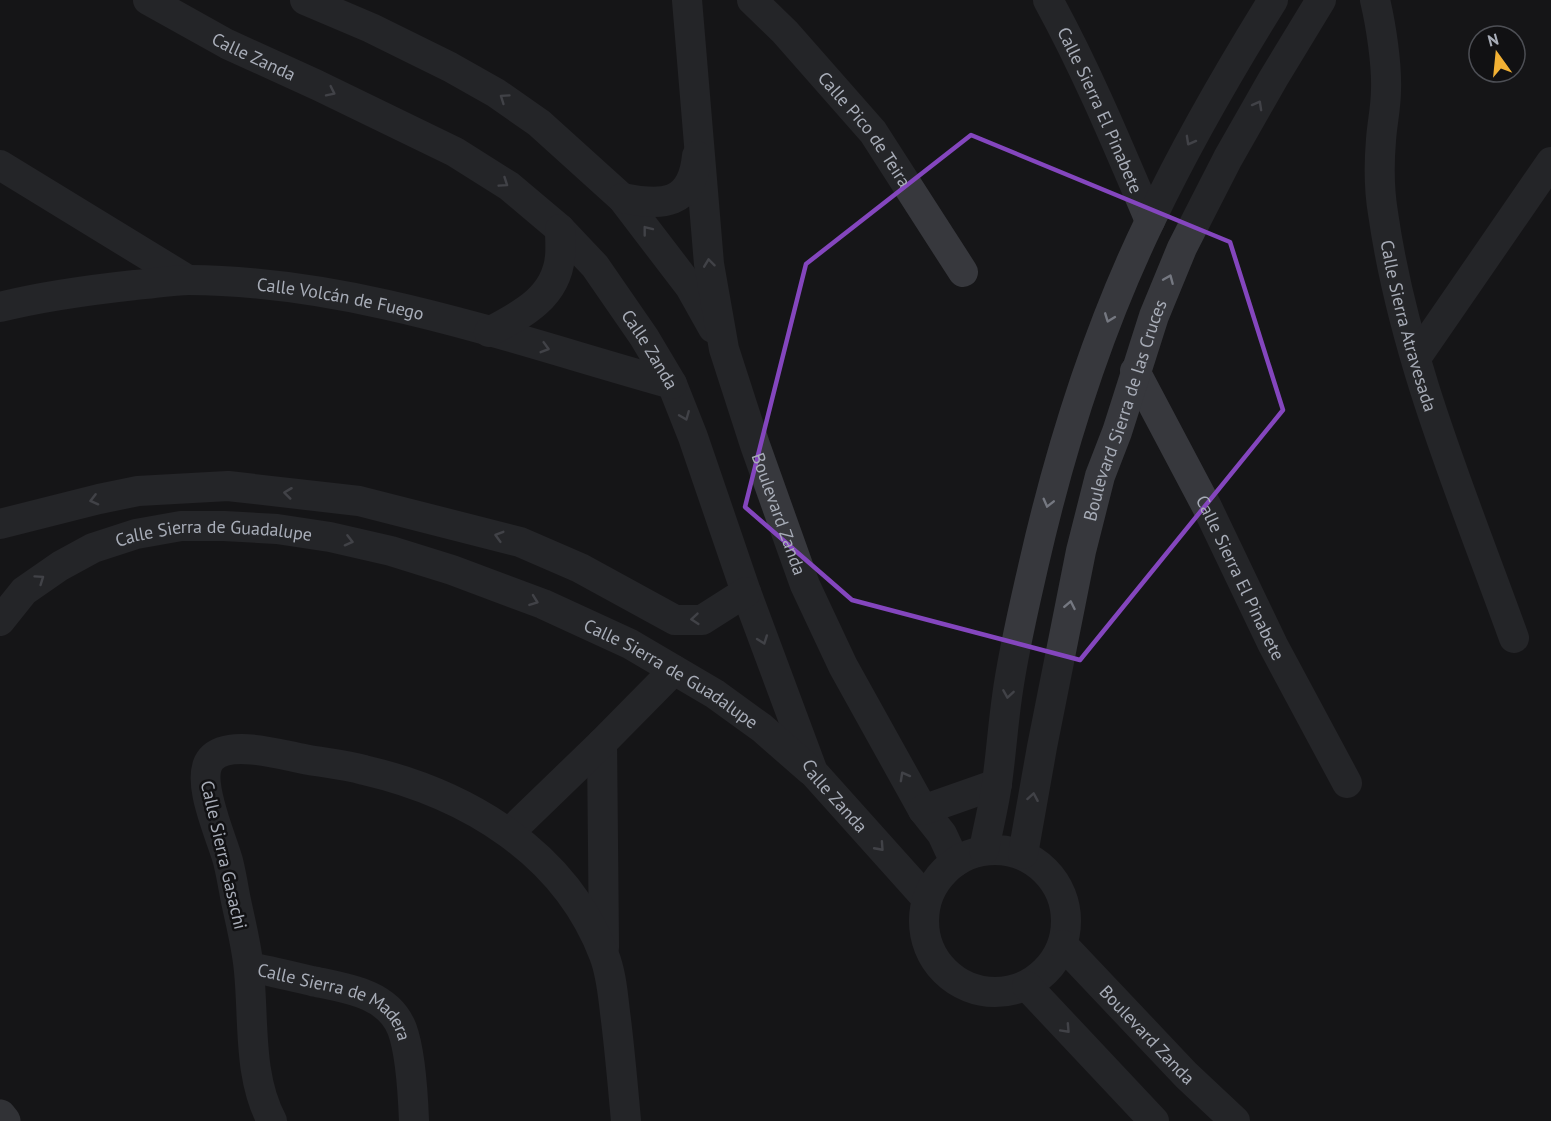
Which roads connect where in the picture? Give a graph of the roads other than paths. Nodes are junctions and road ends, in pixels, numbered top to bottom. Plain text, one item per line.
1 (148, 0) edge
2 (306, 0) edge
3 (687, 0) edge
4 (752, 0) edge
5 (1048, 0) edge
6 (1273, 0) edge
7 (1321, 0) edge
8 (1375, 0) edge
9 (699, 132) junction
10 (1551, 162) edge
11 (0, 165) edge
12 (622, 198) junction
13 (1150, 221) junction
14 (560, 229) junction
15 (963, 272) dead end
16 (188, 280) junction
17 (0, 307) edge
18 (489, 332) junction
19 (724, 349) junction
20 (1416, 358) junction
21 (1135, 371) junction
22 (672, 384) junction
23 (0, 524) edge
24 (465, 527) junction
25 (452, 570) junction
26 (746, 592) junction
27 (0, 621) edge
28 (1514, 638) dead end
29 (674, 670) junction
30 (602, 743) junction
31 (813, 772) junction
32 (1347, 783) dead end
33 (997, 784) junction
34 (923, 810) junction
35 (510, 832) junction
36 (984, 850) junction
37 (1023, 854) junction
38 (955, 862) junction
39 (926, 898) junction
40 (1063, 945) junction
41 (605, 956) junction
42 (249, 967) junction
43 (1027, 986) junction
44 (0, 1116) edge
45 (4, 1121) edge
46 (272, 1121) edge
47 (414, 1121) edge
48 (626, 1121) edge
49 (1154, 1121) edge
50 (1235, 1121) edge

1 -> 14 street, Calle Zanda
12 -> 2 street
3 - 9 street
4 - 15 street, Calle Pico de Teira
5 - 13 street, Calle Sierra El Pinabete
6 -> 13 street
21 -> 7 street, Boulevard Sierra de las Cruces
8 - 20 street, Calle Sierra Atravesada
9 - 12 street
19 -> 9 street, Boulevard Zanda
10 - 20 street
11 - 16 street
19 -> 12 street
13 -> 33 street
14 - 18 street
14 - 22 street, Calle Zanda
16 - 17 street, Calle Volcán de Fuego
16 - 18 street, Calle Volcán de Fuego
18 -> 22 street, Calle Volcán de Fuego
34 -> 19 street, Boulevard Zanda
20 - 28 street, Calle Sierra Atravesada
21 - 32 street, Calle Sierra El Pinabete
37 -> 21 street, Boulevard Sierra de las Cruces
22 -> 26 street, Calle Zanda
24 -> 23 street
24 - 25 street
26 -> 24 street
27 -> 25 street, Calle Sierra de Guadalupe
25 -> 29 street, Calle Sierra de Guadalupe
26 -> 31 street, Calle Zanda
29 - 30 street
29 - 31 street, Calle Sierra de Guadalupe
30 - 35 street
30 - 41 street, Calle Sierra Gasachi
31 -> 39 street, Calle Zanda
33 - 34 street
33 - 36 street
34 - 38 street, Boulevard Zanda
35 - 41 street, Calle Sierra Gasachi
35 - 42 street, Calle Sierra Gasachi
36 - 37 street
36 - 38 street
37 - 40 street
38 - 39 street
39 - 43 street
40 - 43 street
40 - 50 street, Boulevard Zanda
41 - 48 street, Calle Sierra Gasachi
42 - 46 street, Calle Sierra Gasachi
42 - 47 street, Calle Sierra de Madera
43 -> 49 street
44 - 45 main road

